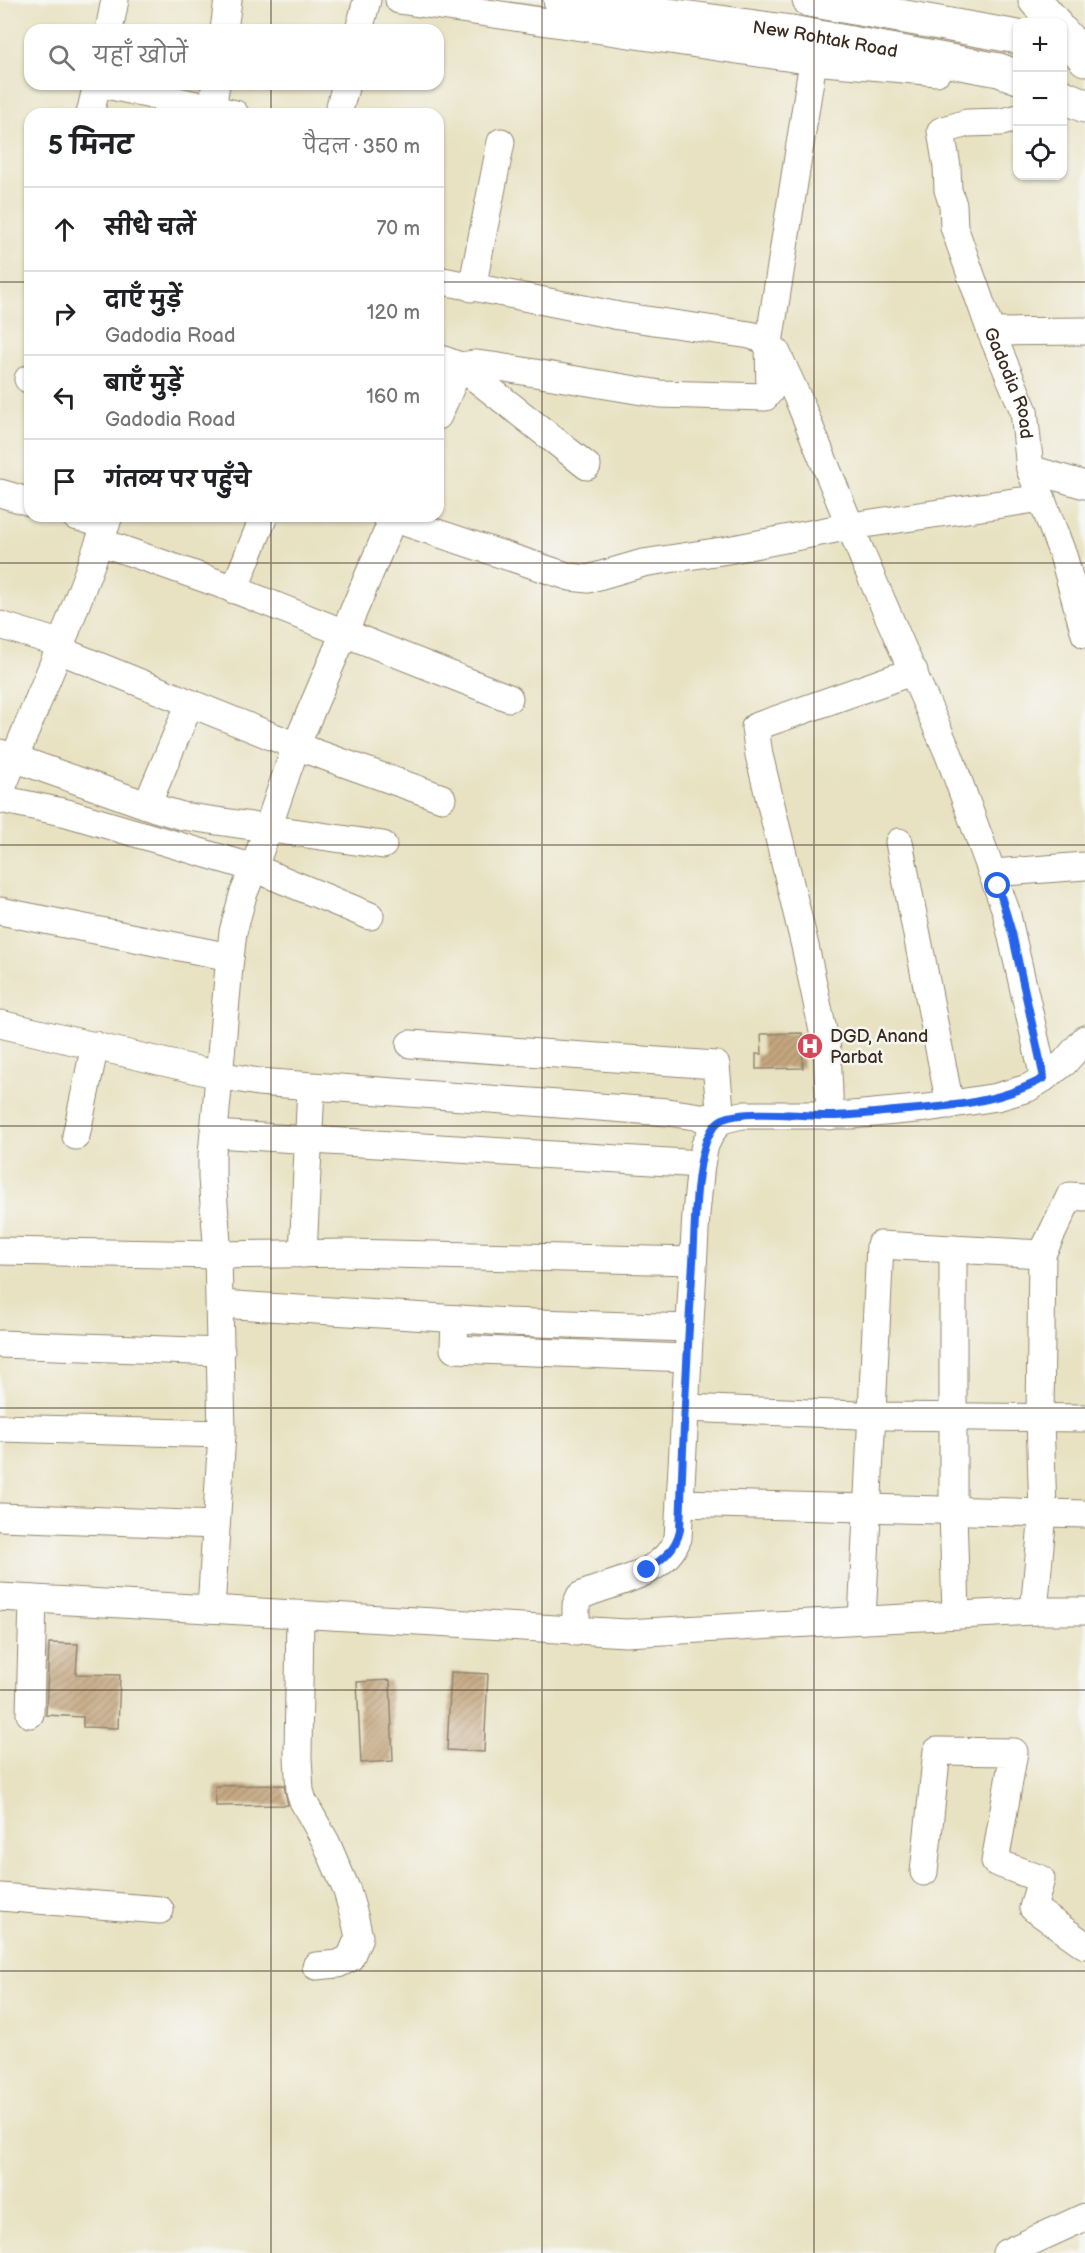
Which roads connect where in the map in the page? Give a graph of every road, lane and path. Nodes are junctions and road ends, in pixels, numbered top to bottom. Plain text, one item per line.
1 (115, 0) edge
2 (228, 0) edge
3 (367, 0) edge
4 (399, 0) edge
5 (560, 0) edge
6 (809, 0) edge
7 (1035, 0) edge
8 (884, 6) edge
9 (926, 10) edge
10 (1051, 18) edge
11 (110, 24) edge
12 (225, 24) edge
13 (361, 24) edge
14 (1013, 36) edge
15 (1067, 38) edge
16 (868, 46) junction
17 (910, 54) junction
18 (1067, 54) edge
19 (1085, 59) edge
20 (813, 61) junction
21 (1013, 75) edge
22 (1013, 87) edge
23 (96, 90) edge
24 (136, 90) edge
25 (344, 90) edge
26 (219, 105) edge
27 (91, 108) edge
28 (340, 108) edge
29 (1013, 119) edge
30 (501, 142) dead end
31 (444, 281) edge
32 (472, 288) junction
33 (1085, 331) edge
34 (990, 332) junction
35 (769, 343) junction
36 (449, 362) edge
37 (444, 387) edge
38 (587, 466) dead end
39 (1030, 469) junction
40 (1085, 484) edge
41 (0, 494) edge
42 (1042, 498) junction
43 (24, 500) edge
44 (90, 522) edge
45 (262, 522) edge
46 (389, 522) edge
47 (406, 522) edge
48 (851, 526) junction
49 (105, 528) edge
50 (1074, 556) edge
51 (234, 590) junction
52 (0, 625) edge
53 (1085, 634) edge
54 (345, 635) junction
55 (61, 647) junction
56 (914, 671) junction
57 (509, 698) dead end
58 (190, 704) junction
59 (296, 746) junction
60 (7, 756) edge
61 (0, 793) edge
62 (442, 798) dead end
63 (0, 799) edge
64 (147, 805) junction
65 (268, 829) junction
66 (899, 842) dead end
67 (383, 845) dead end
68 (1085, 866) edge
69 (254, 868) junction
70 (993, 873) junction
71 (0, 911) edge
72 (370, 916) dead end
73 (230, 957) junction
74 (0, 1024) edge
75 (1085, 1039) edge
76 (410, 1044) dead end
77 (95, 1045) junction
78 (219, 1075) junction
79 (1044, 1078) junction
80 (311, 1088) junction
81 (950, 1105) junction
82 (830, 1116) junction
83 (721, 1120) junction
84 (214, 1134) junction
85 (76, 1136) dead end
86 (308, 1140) junction
87 (701, 1164) junction
88 (1085, 1197) edge
89 (953, 1249) junction
90 (0, 1251) edge
91 (303, 1254) junction
92 (1042, 1254) junction
93 (218, 1255) junction
94 (693, 1262) junction
95 (220, 1304) junction
96 (455, 1319) junction
97 (688, 1328) junction
98 (0, 1344) edge
99 (221, 1352) junction
100 (687, 1358) junction
101 (685, 1408) junction
102 (871, 1416) junction
103 (954, 1417) junction
104 (1040, 1418) junction
105 (1085, 1418) edge
106 (0, 1428) edge
107 (222, 1434) junction
108 (680, 1503) junction
109 (866, 1509) junction
110 (953, 1511) junction
111 (1043, 1513) junction
112 (1085, 1514) edge
113 (0, 1516) edge
114 (216, 1525) junction
115 (0, 1597) edge
116 (33, 1599) junction
117 (212, 1609) junction
118 (1034, 1611) junction
119 (1085, 1611) edge
120 (300, 1614) junction
121 (956, 1615) junction
122 (862, 1620) junction
123 (576, 1632) junction
124 (30, 1714) dead end
125 (924, 1872) dead end
126 (0, 1897) edge
127 (160, 1910) dead end
128 (1085, 1945) edge
129 (316, 1966) dead end
130 (1082, 2224) edge
131 (1006, 2253) edge

1 - 11 street
2 - 12 street
3 - 13 street
4 - 20 street
5 - 16 main road, New Rohtak Road
6 - 8 main road, New Rohtak Road
7 - 10 main road
8 - 9 main road, New Rohtak Road
8 - 16 main road
9 - 14 main road, New Rohtak Road
9 - 17 main road
15 - 19 main road
16 - 17 main road, New Rohtak Road
17 - 21 main road, New Rohtak Road
18 - 19 main road
20 - 22 street
20 - 35 street
23 - 27 street
24 - 26 street
25 - 28 street
29 - 34 street, Gadodia Road
30 - 32 street
31 - 32 street
32 - 35 street
33 - 34 street
34 - 39 street, Gadodia Road
35 - 36 street
35 - 48 street
36 - 37 street
36 - 38 street
39 - 40 street
39 - 42 street, Gadodia Road
41 - 43 street
42 - 48 street
42 - 50 street, Gadodia Road
44 - 49 street
45 - 51 street
46 - 54 street
47 - 48 street
48 - 56 street
49 - 51 street
49 - 55 street
50 - 53 street, Gadodia Road
51 - 54 street
52 - 55 street
54 - 57 street
54 - 59 street
55 - 58 street
55 - 60 street
56 - 70 street
56 - 82 street
58 - 59 street
58 - 64 street
59 - 62 street
59 - 65 street
60 - 61 street
60 - 64 street
63 - 69 street
64 - 65 street
65 - 67 street
65 - 69 street
66 - 81 street
68 - 70 street
69 - 72 street
69 - 73 street
70 - 79 street
71 - 73 street
73 - 78 street
74 - 77 street
75 - 79 street
76 - 83 street
77 - 78 street
77 - 85 street
78 - 80 street
78 - 84 street
79 - 81 street
80 - 83 street
80 - 86 street
81 - 82 street
82 - 83 street
83 - 87 street
84 - 86 street
84 - 93 street
86 - 87 street
86 - 91 street
87 - 94 street
88 - 92 street
89 - 92 street
89 - 102 street
89 - 103 street
90 - 93 street
91 - 93 street
91 - 94 street
92 - 104 street
93 - 95 street
94 - 97 street
95 - 96 street
95 - 99 street
96 - 97 street
96 - 100 street
97 - 100 street
98 - 99 street
99 - 107 street
100 - 101 street
101 - 102 street
101 - 108 street
102 - 103 street
102 - 109 street
103 - 104 street
103 - 110 street
104 - 105 street
104 - 111 street
106 - 107 street
107 - 114 street
108 - 109 street
108 - 123 street
109 - 110 street
109 - 122 street
110 - 111 street
110 - 121 street
111 - 112 street
111 - 118 street
113 - 114 street
114 - 117 street
115 - 116 street
116 - 117 street
116 - 124 street
117 - 120 street
118 - 119 street
118 - 121 street
120 - 123 street
120 - 129 street
121 - 122 street
122 - 123 street
125 - 128 street
126 - 127 street
130 - 131 street

